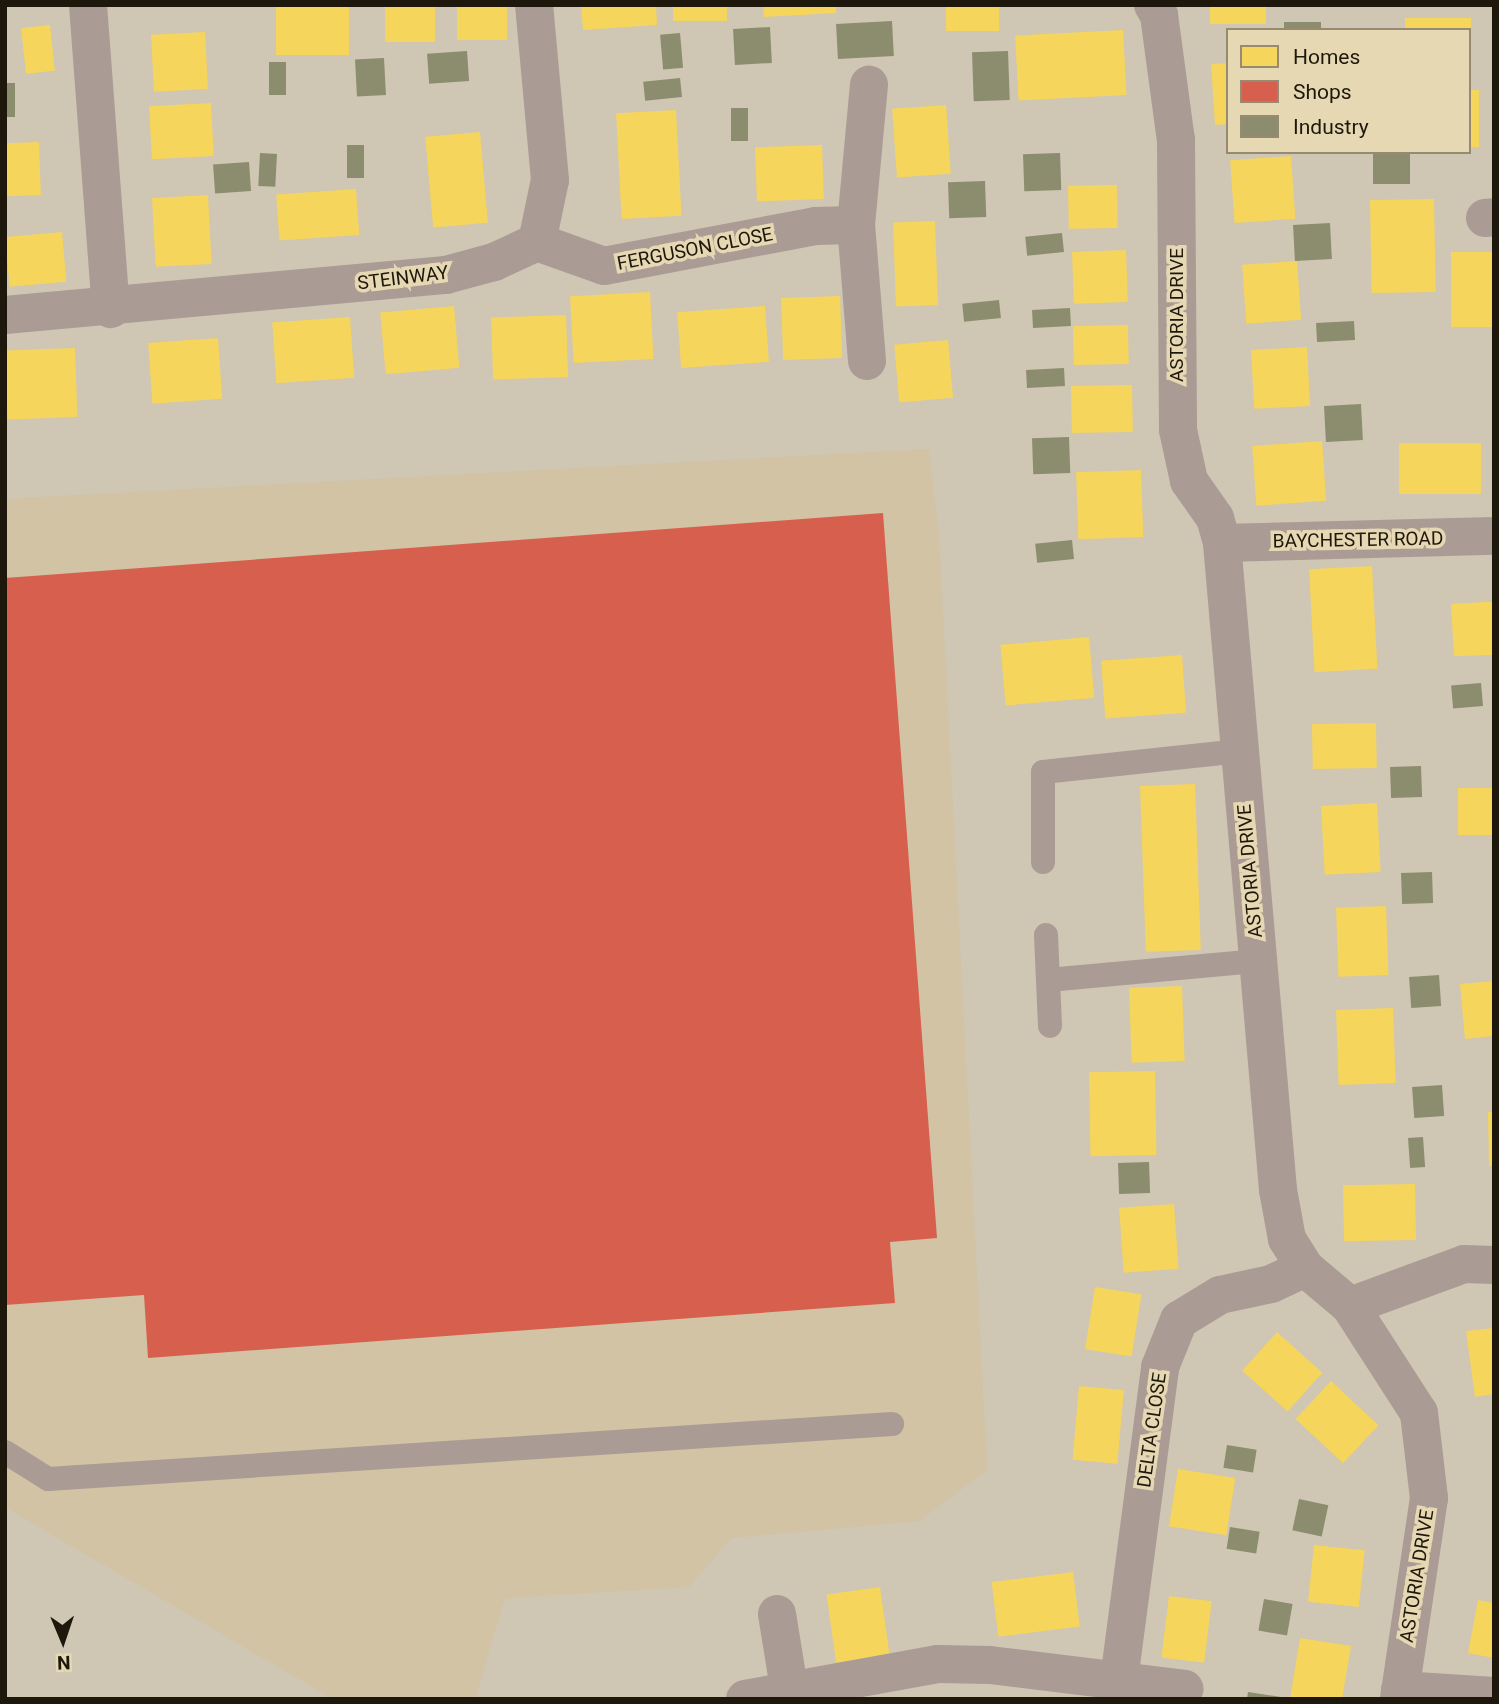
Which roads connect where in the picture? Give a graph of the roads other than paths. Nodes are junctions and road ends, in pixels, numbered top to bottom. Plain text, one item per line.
1 (88, 5) edge
2 (534, 5) edge
3 (1153, 5) edge
4 (869, 85) dead end
5 (856, 225) junction
6 (537, 242) junction
7 (111, 309) junction
8 (5, 315) edge
9 (867, 361) dead end
10 (1494, 536) edge
11 (1222, 543) junction
12 (1240, 751) junction
13 (1043, 862) dead end
14 (1046, 935) dead end
15 (1258, 961) junction
16 (1048, 980) junction
17 (1050, 1026) dead end
18 (1494, 1265) edge
19 (1305, 1268) junction
20 (1350, 1306) junction
21 (892, 1424) dead end
22 (5, 1452) edge
23 (777, 1614) dead end
24 (1119, 1679) junction
25 (789, 1688) junction
26 (1185, 1689) dead end
27 (1400, 1694) edge
28 (1494, 1696) edge
29 (745, 1699) edge

1 - 7 street
2 - 6 street
3 - 11 street, ASTORIA DRIVE
4 - 5 street
5 - 6 street, FERGUSON CLOSE
5 - 9 street
6 - 7 street, STEINWAY
7 - 8 street, STEINWAY
10 - 11 street, BAYCHESTER ROAD
11 - 12 street, ASTORIA DRIVE
12 - 13 lane
12 - 15 street, ASTORIA DRIVE
14 - 16 lane
15 - 16 lane
15 - 19 street, ASTORIA DRIVE
16 - 17 lane
18 - 20 street
19 - 20 street, ASTORIA DRIVE
19 - 24 street, DELTA CLOSE
20 - 27 street, ASTORIA DRIVE
21 - 22 lane
23 - 25 street
24 - 25 street
24 - 26 street
25 - 29 street
27 - 28 street

